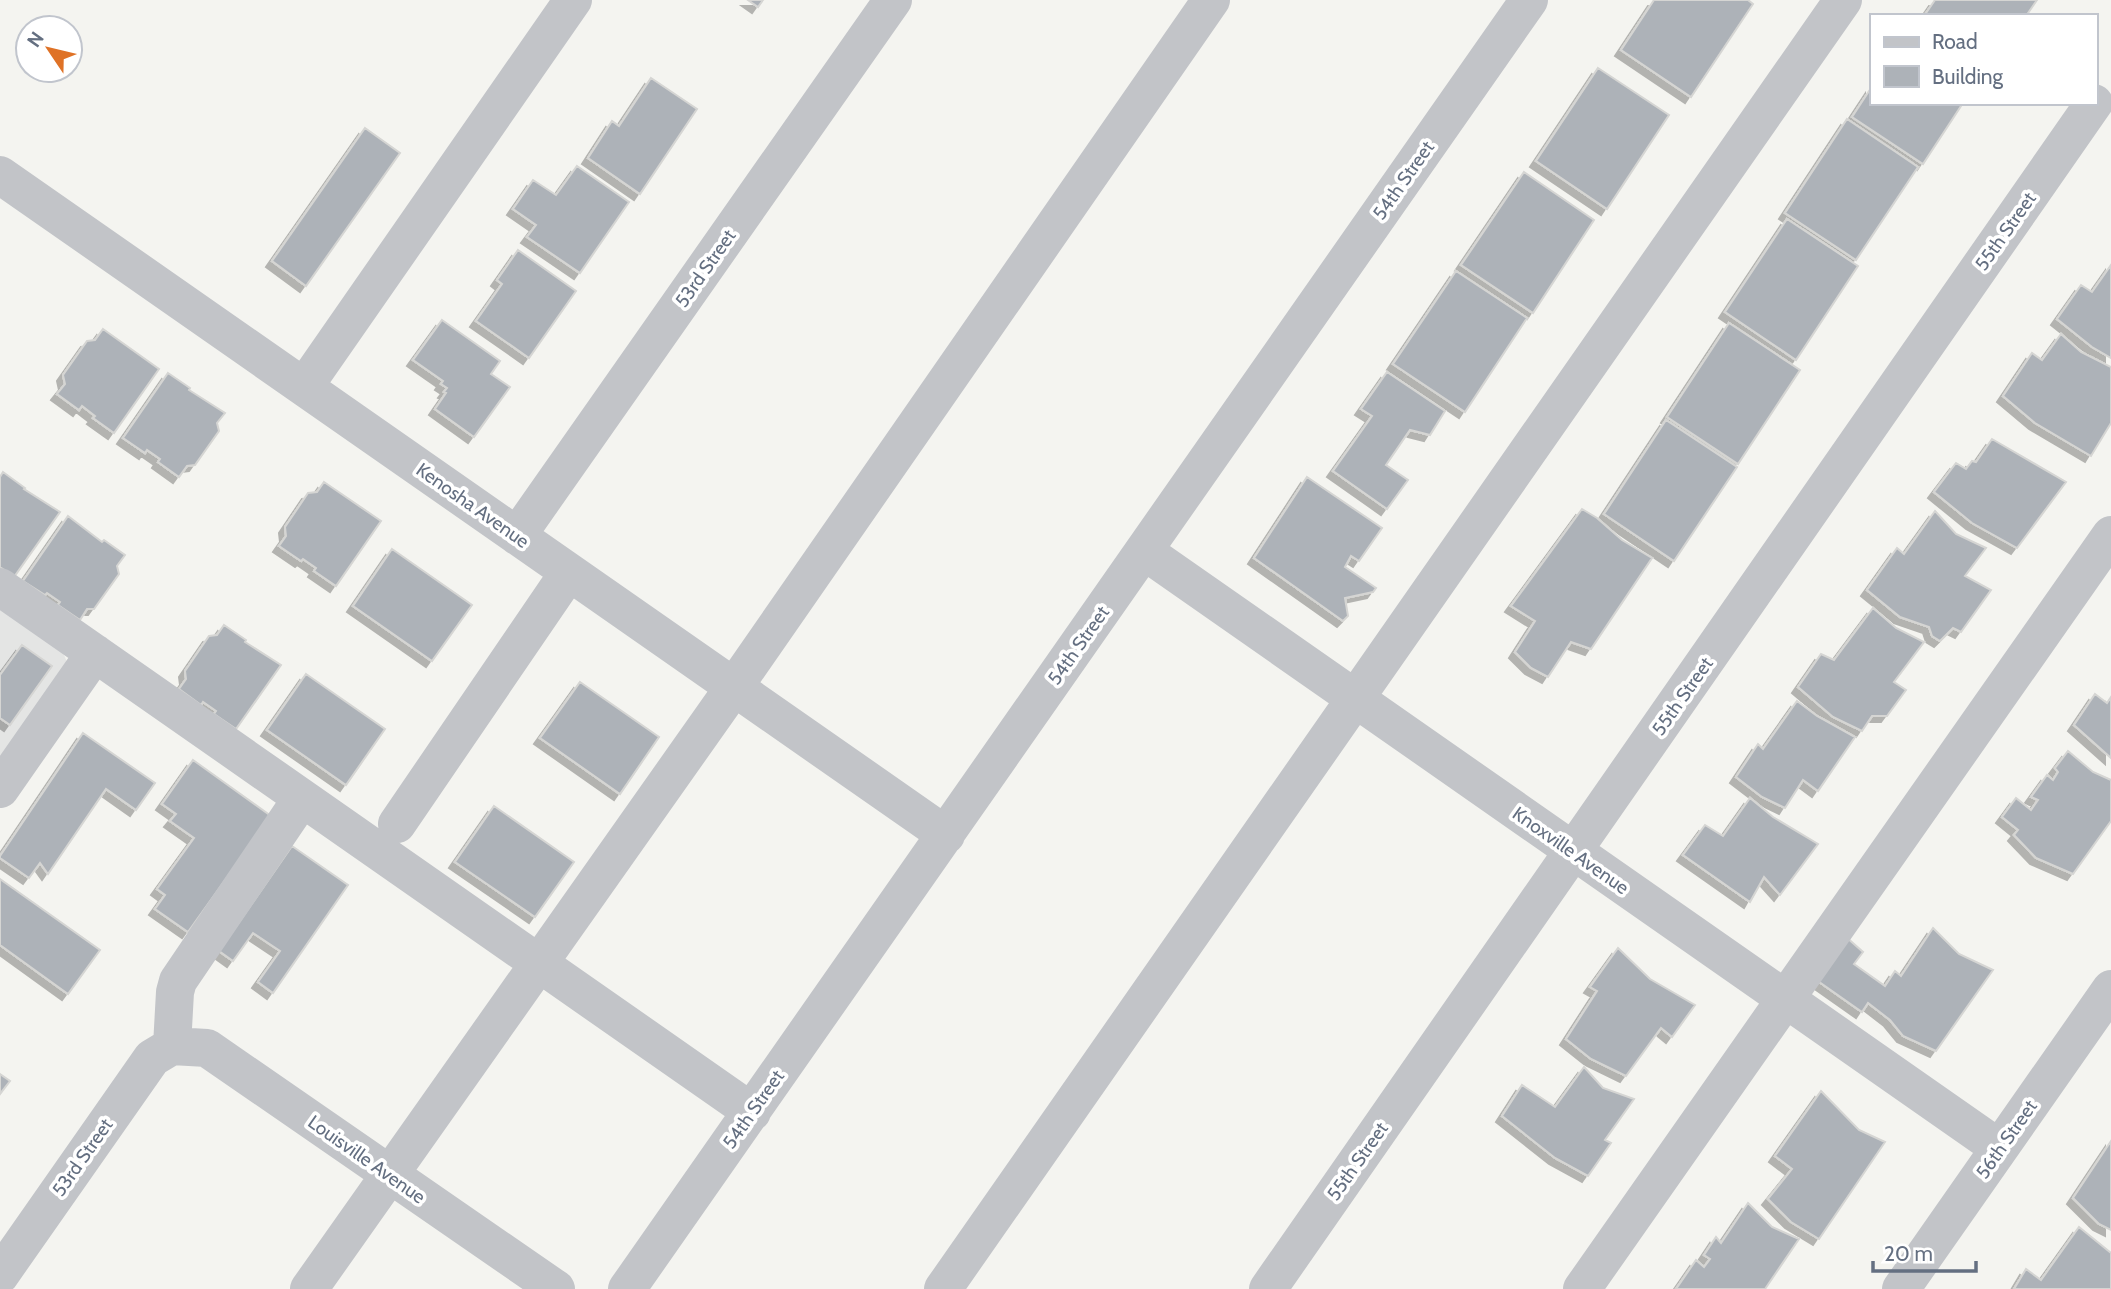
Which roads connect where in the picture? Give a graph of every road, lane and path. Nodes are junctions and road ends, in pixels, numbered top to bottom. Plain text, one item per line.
1 (573, 0) edge
2 (893, 0) edge
3 (1211, 0) edge
4 (1529, 0) edge
5 (1843, 0) edge
6 (2111, 79) edge
7 (2097, 100) edge
8 (2094, 105) edge
9 (0, 175) edge
10 (304, 387) junction
11 (2111, 535) edge
12 (517, 536) junction
13 (1144, 551) junction
14 (569, 572) junction
15 (0, 587) edge
16 (95, 653) junction
17 (734, 687) junction
18 (1356, 699) junction
19 (0, 789) edge
20 (302, 798) junction
21 (397, 824) dead end
22 (946, 835) junction
23 (1574, 851) junction
24 (539, 963) junction
25 (2111, 989) edge
26 (1785, 999) junction
27 (172, 1046) junction
28 (752, 1112) junction
29 (1999, 1148) junction
30 (389, 1174) junction
31 (0, 1275) edge
32 (309, 1289) edge
33 (556, 1289) edge
34 (628, 1289) edge
35 (943, 1289) edge
36 (1268, 1289) edge
37 (1582, 1289) edge
38 (1901, 1289) edge

1 - 10 street
2 - 12 street, 53rd Street
3 - 17 street
4 - 13 street, 54th Street
5 - 18 street
6 - 7 street, 55th Street
8 - 23 street, 55th Street
9 - 10 street, Kenosha Avenue
10 - 12 street, Kenosha Avenue
11 - 26 street
12 - 14 street, Kenosha Avenue
13 - 18 street, Knoxville Avenue
13 - 22 street, 54th Street
14 - 17 street, Kenosha Avenue
14 - 21 street
15 - 16 street
16 - 19 street
16 - 20 street
17 - 22 street, Kenosha Avenue
17 - 24 street
18 - 23 street, Knoxville Avenue
18 - 35 street
20 - 24 street
20 - 27 street
22 - 28 street, 54th Street
23 - 26 street, Knoxville Avenue
23 - 36 street, 55th Street
24 - 28 street
24 - 30 street
25 - 29 street, 56th Street
26 - 29 street, Knoxville Avenue
26 - 37 street
27 - 30 street, Louisville Avenue
27 - 31 street, 53rd Street
28 - 34 street, 54th Street
29 - 38 street, 56th Street
30 - 32 street
30 - 33 street, Louisville Avenue

